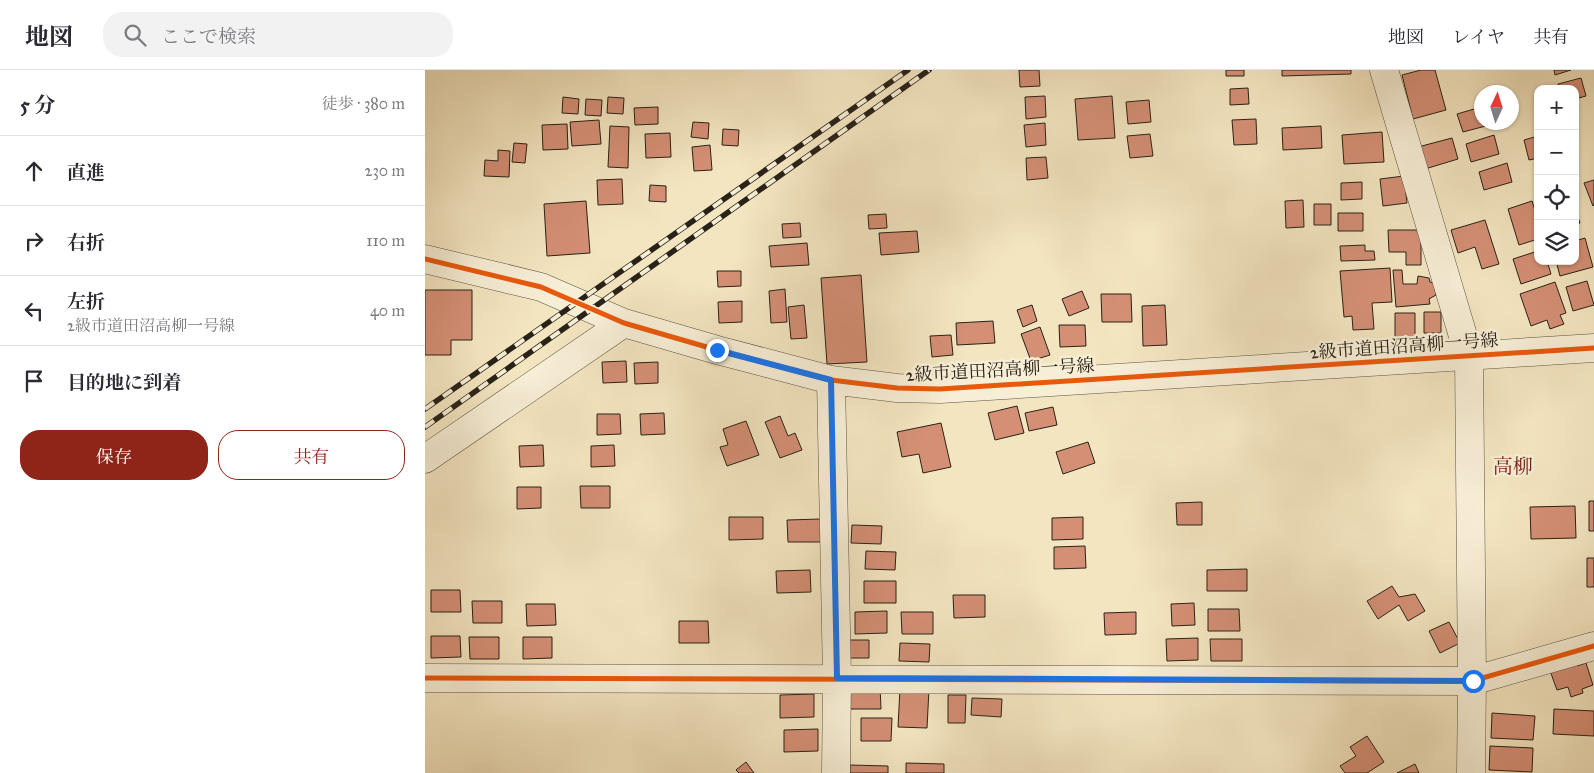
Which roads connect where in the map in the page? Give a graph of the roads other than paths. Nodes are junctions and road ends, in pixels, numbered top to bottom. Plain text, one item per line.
1 (1384, 70) edge
2 (425, 259) edge
3 (624, 323) junction
4 (1594, 348) edge
5 (1469, 356) junction
6 (831, 380) junction
7 (425, 458) edge
8 (1594, 646) edge
9 (425, 678) edge
10 (837, 678) junction
11 (1473, 681) junction
12 (835, 773) edge
13 (1471, 773) edge

1 - 5 street
2 - 3 street, 2級市道田沼高柳一号線
3 - 6 street, 2級市道田沼高柳一号線
3 - 7 street
4 - 5 street, 2級市道田沼高柳一号線
5 - 6 street, 2級市道田沼高柳一号線
5 - 11 street
6 - 10 street
8 - 11 street
9 - 10 street
10 - 11 street
10 - 12 street
11 - 13 street

